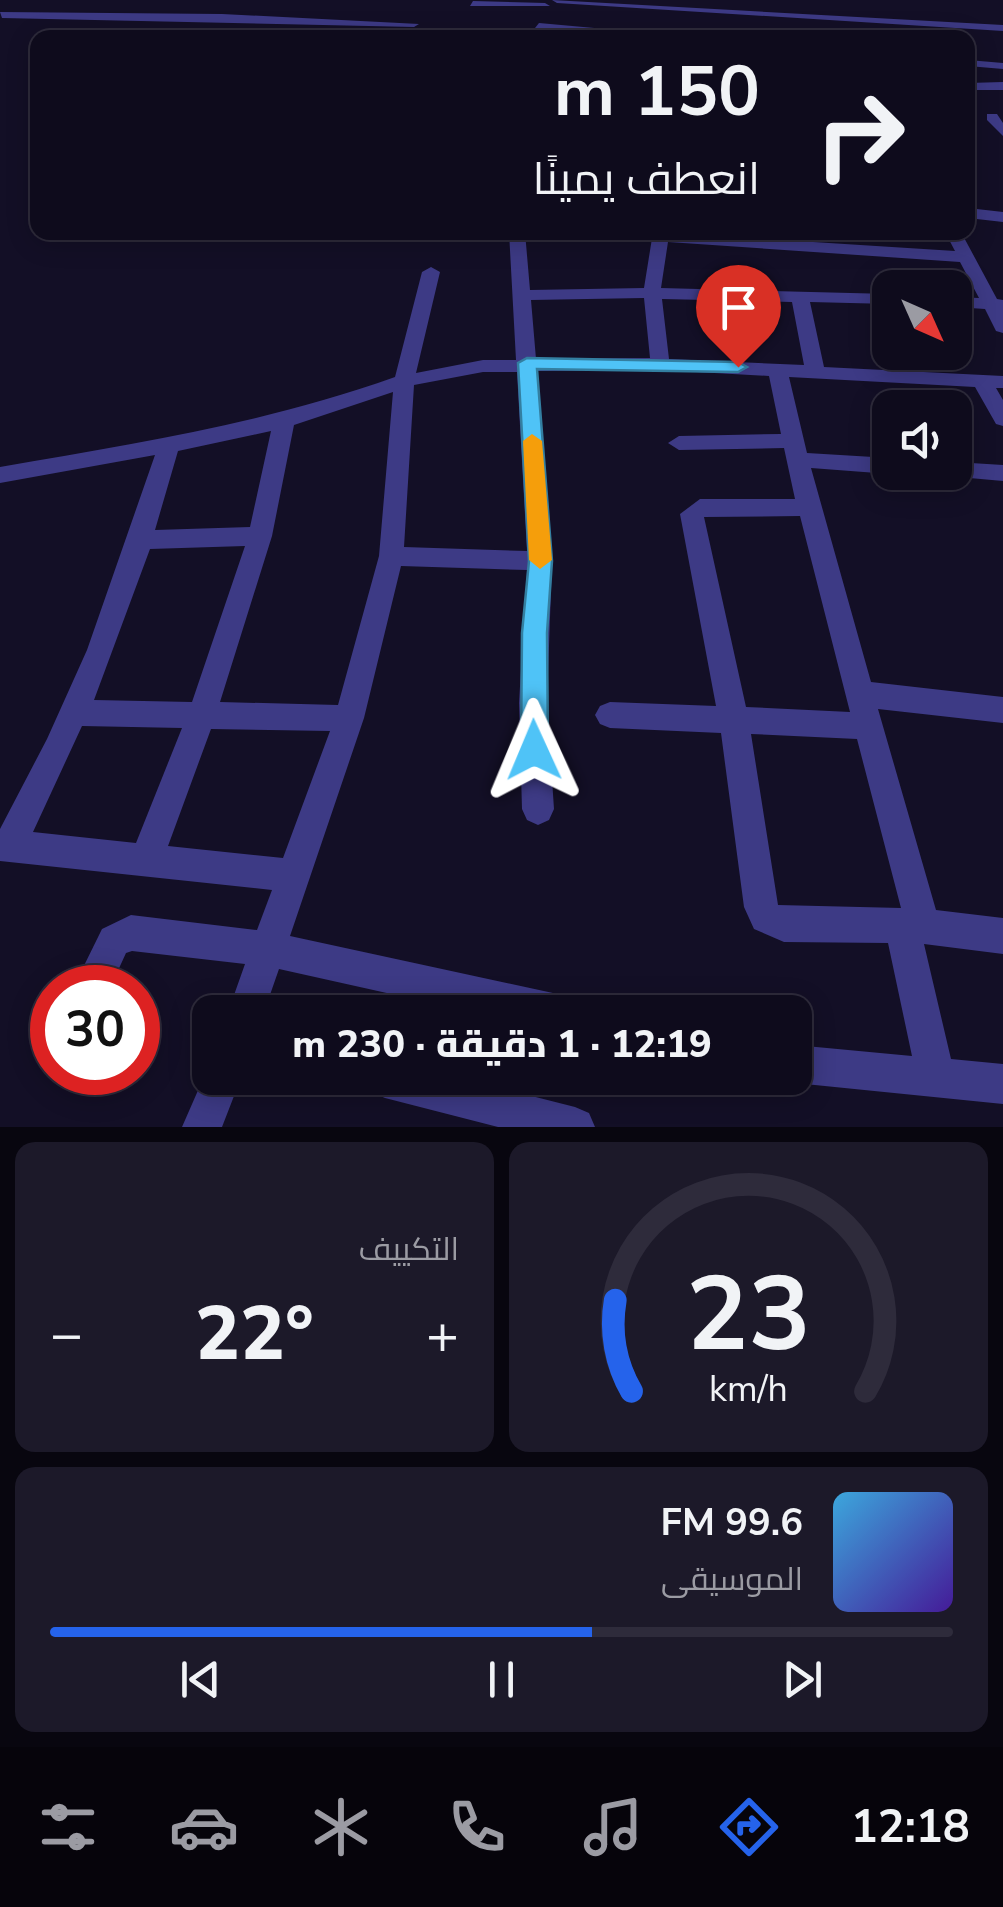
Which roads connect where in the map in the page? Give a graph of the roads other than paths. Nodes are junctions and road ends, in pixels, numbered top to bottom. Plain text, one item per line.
1 (52, 0) edge
2 (108, 0) edge
3 (150, 0) edge
4 (556, 0) edge
5 (569, 0) edge
6 (595, 1) edge
7 (474, 2) edge
8 (545, 3) edge
9 (642, 3) edge
10 (1, 12) edge
11 (29, 16) junction
12 (87, 16) junction
13 (130, 16) junction
14 (468, 19) dead end
15 (906, 23) junction
16 (1003, 28) edge
17 (413, 30) edge
18 (538, 30) edge
19 (912, 30) edge
20 (975, 64) edge
21 (1003, 66) edge
22 (1003, 86) edge
23 (975, 87) edge
24 (992, 117) dead end
25 (1003, 132) edge
26 (975, 215) edge
27 (1003, 217) edge
28 (517, 240) edge
29 (661, 240) edge
30 (728, 240) edge
31 (958, 240) edge
32 (966, 258) junction
33 (431, 272) dead end
34 (652, 293) junction
35 (522, 295) junction
36 (800, 295) junction
37 (872, 298) edge
38 (972, 303) edge
39 (998, 305) edge
40 (1003, 327) edge
41 (527, 363) junction
42 (660, 364) junction
43 (777, 369) junction
44 (815, 371) junction
45 (404, 381) junction
46 (993, 382) edge
47 (1003, 419) edge
48 (284, 421) junction
49 (679, 443) dead end
50 (169, 445) junction
51 (797, 451) junction
52 (872, 463) edge
53 (972, 471) edge
54 (1003, 473) edge
55 (0, 475) edge
56 (809, 507) junction
57 (260, 536) junction
58 (143, 540) junction
59 (391, 556) junction
60 (540, 561) junction
61 (861, 694) junction
62 (1003, 710) edge
63 (77, 713) junction
64 (610, 714) dead end
65 (202, 716) junction
66 (349, 718) junction
67 (734, 722) junction
68 (870, 726) junction
69 (538, 809) dead end
70 (5, 846) edge
71 (146, 860) junction
72 (296, 876) junction
73 (912, 925) junction
74 (1003, 936) edge
75 (269, 949) junction
76 (102, 965) edge
77 (252, 995) edge
78 (476, 995) edge
79 (812, 1066) edge
80 (936, 1079) junction
81 (1003, 1084) edge
82 (214, 1095) edge
83 (451, 1095) edge
84 (202, 1127) edge
85 (575, 1127) edge

1 - 11 street
2 - 12 street
3 - 13 street
4 - 5 street
5 - 6 street
6 - 9 street
7 - 8 street
7 - 14 street
8 - 18 street
9 - 15 street
10 - 11 street
11 - 12 street
12 - 13 street
13 - 17 street
15 - 16 street
15 - 19 street
20 - 21 street
22 - 23 street
24 - 25 street
26 - 27 street
28 - 35 street
29 - 34 street
30 - 32 street
31 - 32 street
32 - 39 street
33 - 45 street
34 - 35 street
34 - 36 street
34 - 42 street
35 - 41 street
36 - 37 street
36 - 44 street
38 - 39 street
39 - 40 street
41 - 42 street
41 - 45 street
41 - 60 street
42 - 43 street
43 - 44 street
43 - 51 street
44 - 46 street
45 - 48 street
45 - 59 street
46 - 47 street
48 - 50 street
48 - 57 street
49 - 51 street
50 - 55 street
50 - 58 street
51 - 52 street
51 - 56 street
53 - 54 street
56 - 61 street
56 - 67 street
57 - 58 street
57 - 65 street
58 - 63 street
59 - 60 street
59 - 66 street
60 - 69 street
61 - 62 street
61 - 68 street
63 - 65 street
63 - 70 street
64 - 67 street
65 - 66 street
65 - 71 street
66 - 72 street
67 - 68 street
67 - 73 street
68 - 73 street
70 - 71 street
71 - 72 street
72 - 75 street
73 - 74 street
73 - 80 street
75 - 76 street
75 - 77 street
75 - 78 street
79 - 80 street
80 - 81 street
82 - 84 street
83 - 85 street

